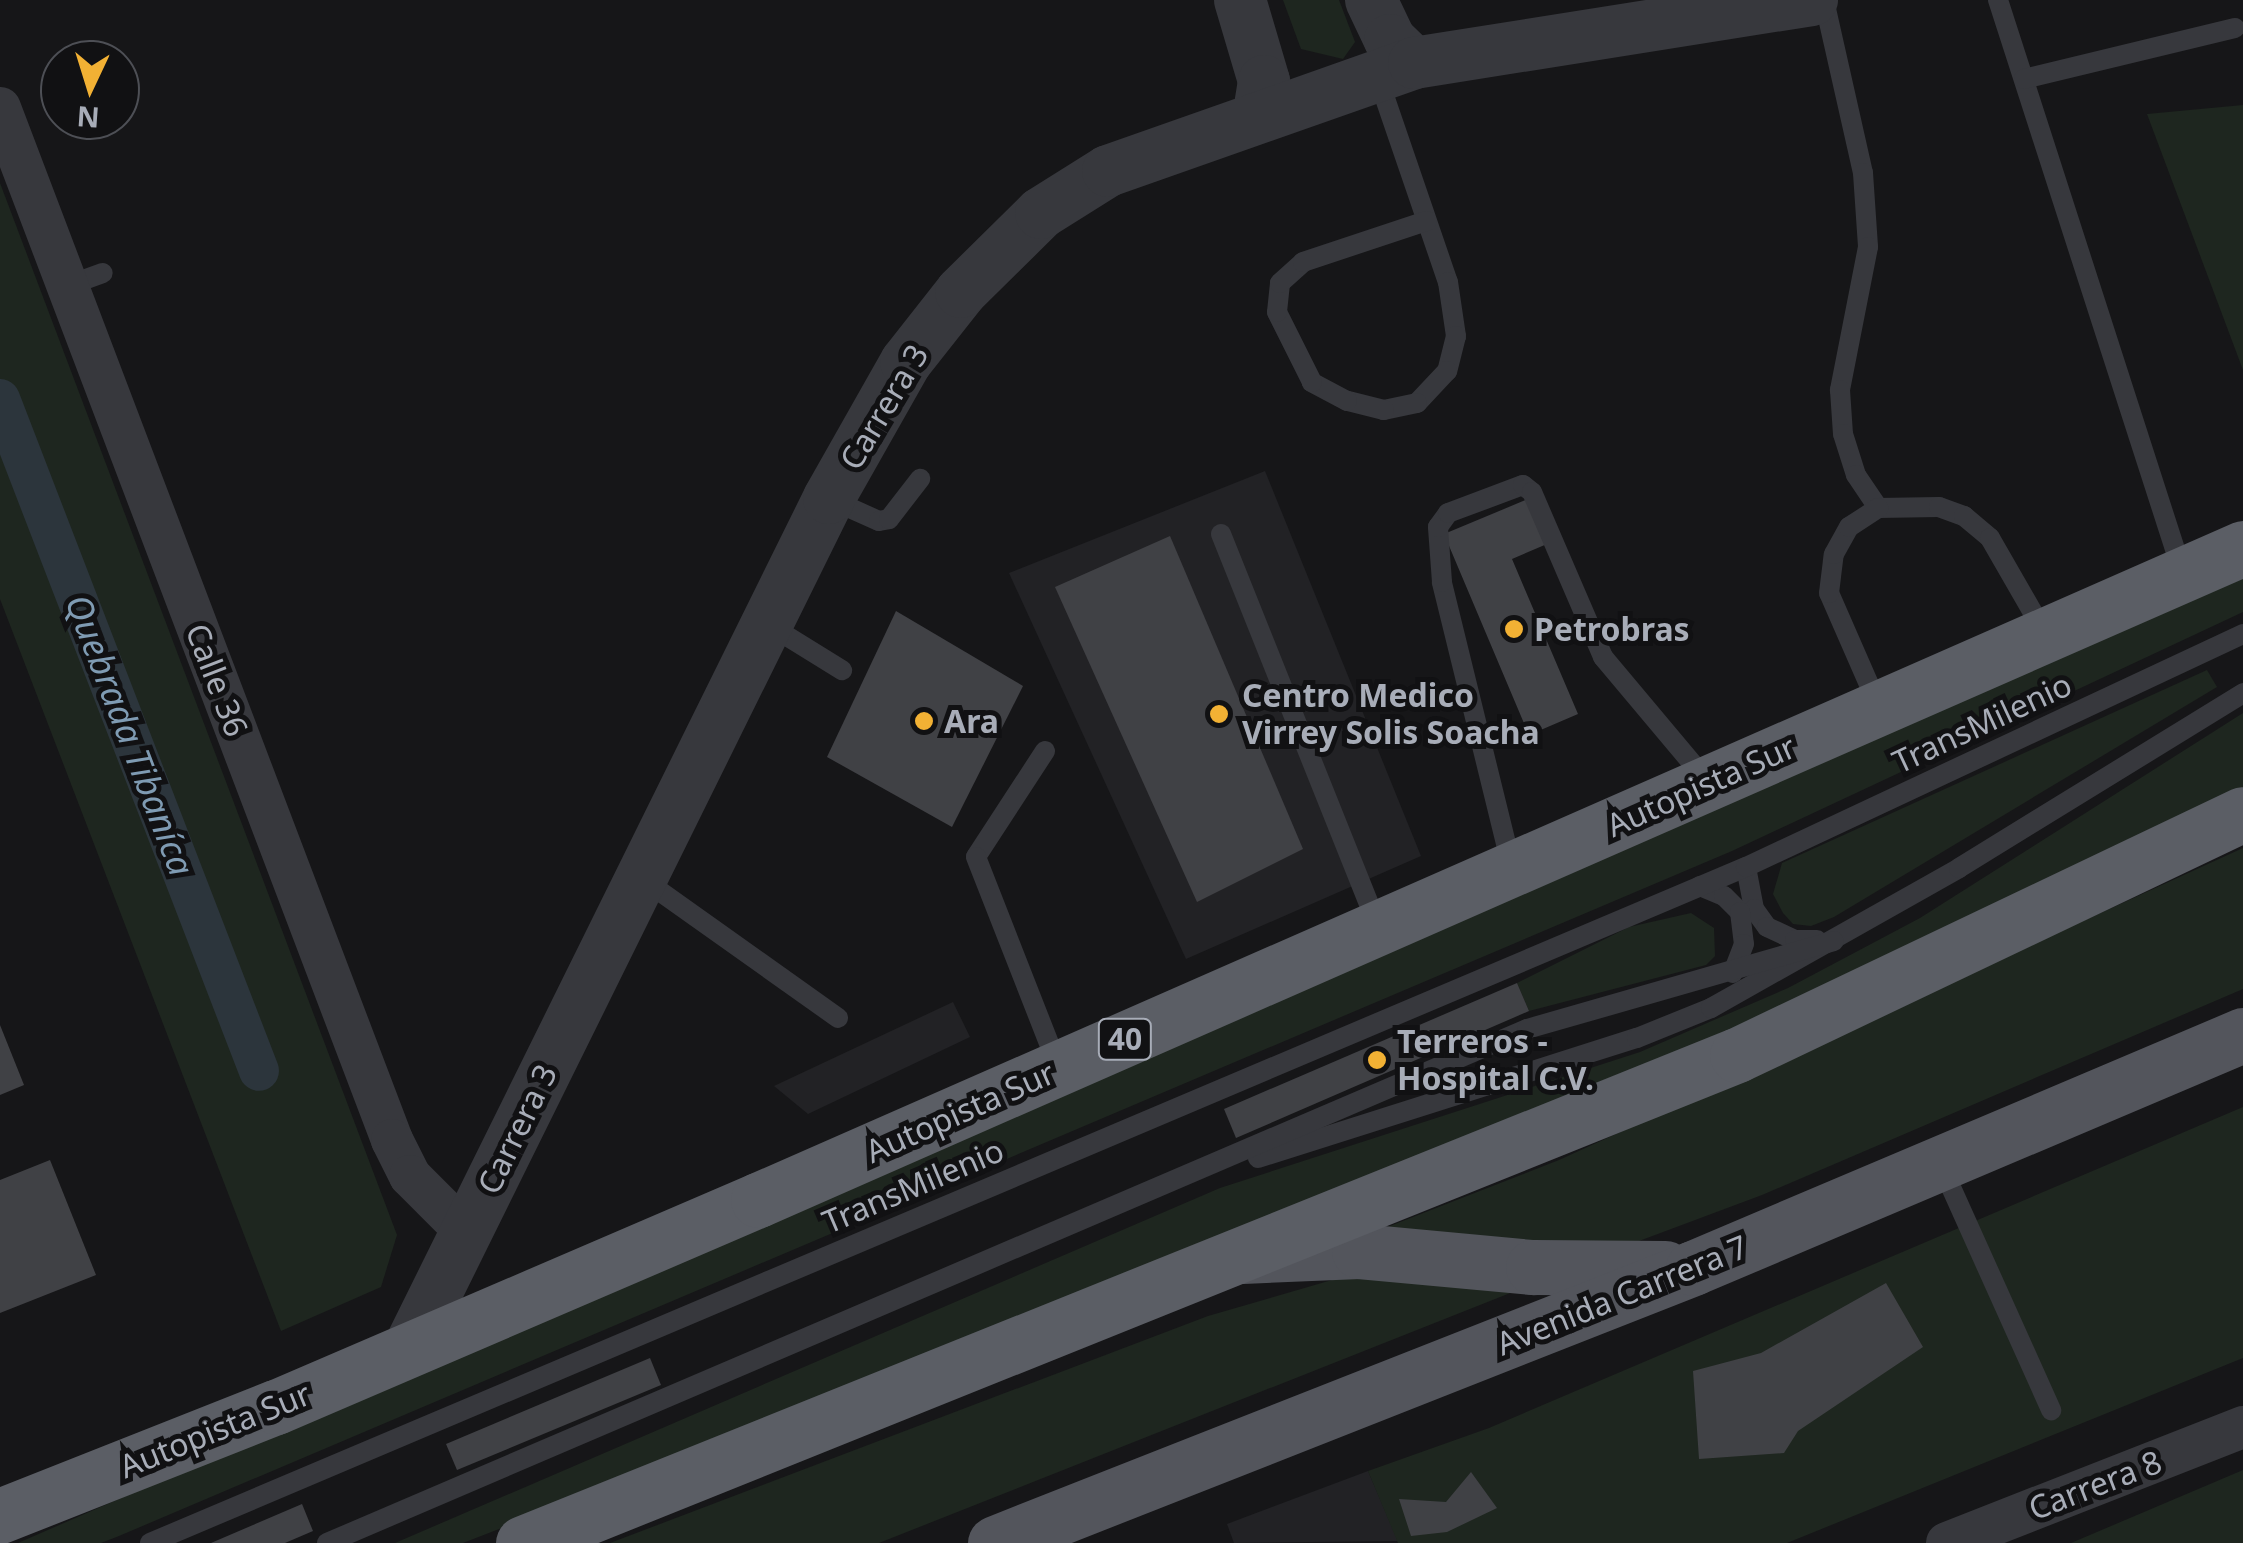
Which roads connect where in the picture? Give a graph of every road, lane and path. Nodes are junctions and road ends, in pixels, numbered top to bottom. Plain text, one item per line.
1 (1240, 0) edge
2 (1371, 0) edge
3 (1812, 0) edge
4 (1824, 0) edge
5 (1998, 0) edge
6 (2235, 28) dead end
7 (1396, 69) junction
8 (2024, 79) junction
9 (0, 108) edge
10 (1259, 114) junction
11 (1426, 221) junction
12 (920, 479) dead end
13 (829, 498) junction
14 (1878, 508) junction
15 (1220, 534) dead end
16 (2243, 548) edge
17 (2183, 574) junction
18 (767, 624) junction
19 (2045, 634) junction
20 (2243, 634) edge
21 (842, 670) dead end
22 (2243, 693) edge
23 (1879, 708) junction
24 (1045, 751) dead end
25 (1708, 783) junction
26 (2243, 814) edge
27 (1746, 867) junction
28 (1512, 868) junction
29 (641, 879) junction
30 (1700, 886) junction
31 (1379, 928) junction
32 (1834, 941) junction
33 (1737, 967) junction
34 (1711, 1008) junction
35 (838, 1018) dead end
36 (2243, 1034) edge
37 (1059, 1068) junction
38 (1940, 1163) junction
39 (1146, 1193) junction
40 (466, 1232) junction
41 (1233, 1257) junction
42 (1693, 1268) junction
43 (408, 1350) junction
44 (2051, 1410) dead end
45 (2243, 1428) edge
46 (0, 1516) edge
47 (150, 1543) edge
48 (328, 1543) edge
49 (524, 1543) edge
50 (995, 1543) edge
51 (1947, 1543) edge

1 - 10 street
2 - 7 street
3 - 7 street, Carrera 3
4 - 14 lane
5 - 8 lane
6 - 8 lane
7 - 10 street, Carrera 3
7 - 11 lane
8 - 17 lane
9 - 40 street, Calle 36
10 - 13 street, Carrera 3
11 - 11 lane
12 - 13 lane
13 - 18 street, Carrera 3
14 - 19 lane
14 - 23 lane
15 - 31 lane
16 - 17 highway, Autopista Sur / 40
17 - 19 highway, Autopista Sur / 40
18 - 21 lane
18 - 29 street, Carrera 3
19 - 23 highway, Autopista Sur / 40
20 - 27 lane, TransMilenio
22 - 32 lane
23 - 25 highway, Autopista Sur / 40
24 - 37 lane
25 - 28 highway, Autopista Sur / 40
25 - 28 lane
26 - 41 highway
27 - 30 lane, TransMilenio
27 - 32 lane
28 - 31 highway, Autopista Sur / 40
29 - 35 lane
29 - 40 street, Carrera 3
30 - 33 lane
30 - 47 lane, TransMilenio
31 - 37 highway, Autopista Sur / 40
32 - 33 lane
32 - 34 lane
33 - 34 lane
33 - 39 lane
34 - 39 lane
36 - 38 main road, Avenida Carrera 7
37 - 43 highway, Autopista Sur / 40
38 - 42 main road, Avenida Carrera 7
38 - 44 lane
39 - 48 lane
40 - 43 street, Carrera 3
41 - 42 main road
41 - 49 highway
42 - 50 main road, Avenida Carrera 7
43 - 46 highway, Autopista Sur / 40
45 - 51 street, Carrera 8

